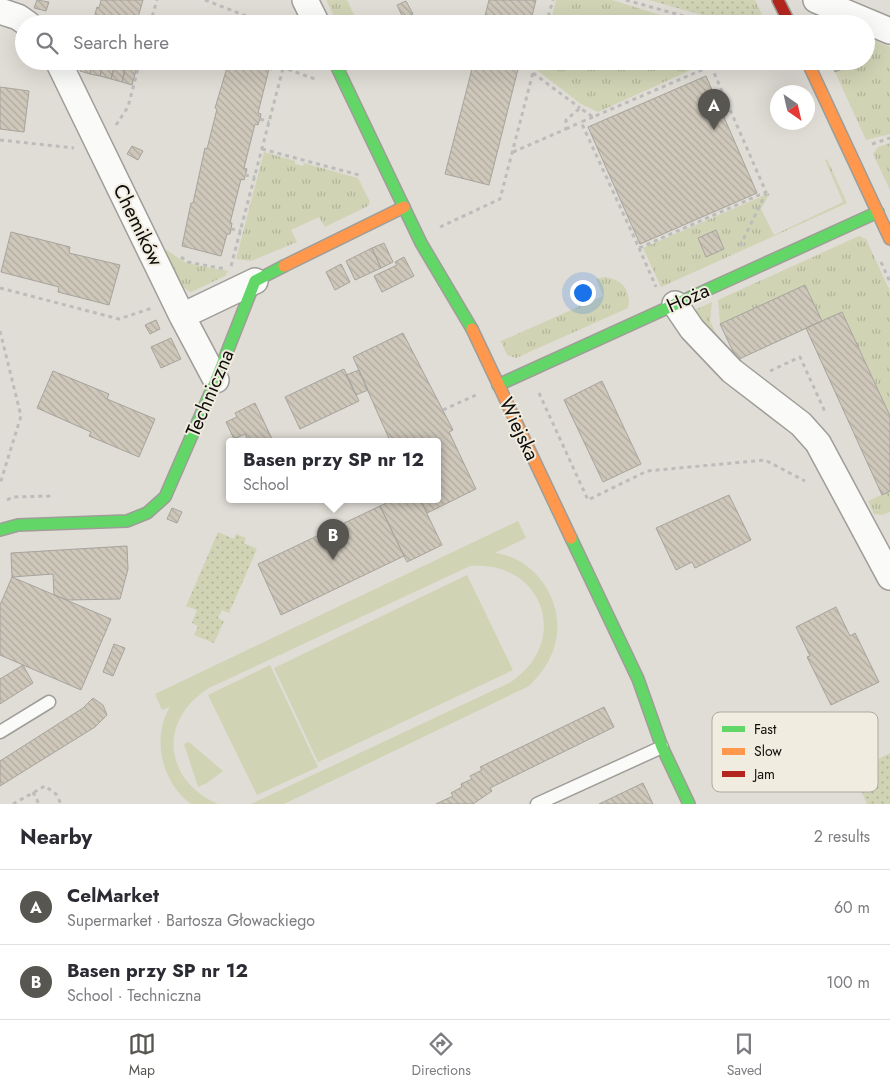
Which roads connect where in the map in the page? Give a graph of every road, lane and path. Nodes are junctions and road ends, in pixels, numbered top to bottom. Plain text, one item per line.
1 (156, 0) edge
2 (205, 0) edge
3 (305, 0) edge
4 (553, 0) edge
5 (626, 0) edge
6 (778, 0) edge
7 (816, 0) edge
8 (0, 12) edge
9 (152, 15) edge
10 (243, 15) edge
11 (312, 15) edge
12 (549, 15) edge
13 (677, 15) edge
14 (786, 15) edge
15 (852, 15) edge
16 (15, 16) edge
17 (875, 25) edge
18 (890, 31) edge
19 (62, 70) edge
20 (138, 70) edge
21 (282, 70) edge
22 (291, 70) edge
23 (338, 70) edge
24 (702, 70) edge
25 (713, 70) edge
26 (810, 70) edge
27 (533, 72) joint
28 (316, 79) dead end
29 (580, 108) junction
30 (593, 117) junction
31 (260, 119) dead end
32 (269, 122) junction
33 (581, 122) junction
34 (566, 129) junction
35 (890, 138) edge
36 (0, 140) edge
37 (99, 144) junction
38 (865, 146) dead end
39 (262, 149) junction
40 (513, 152) junction
41 (245, 175) dead end
42 (362, 175) dead end
43 (255, 177) junction
44 (766, 192) junction
45 (404, 207) junction
46 (878, 212) junction
47 (231, 229) dead end
48 (432, 230) dead end
49 (241, 231) junction
50 (890, 239) edge
51 (639, 248) junction
52 (738, 250) dead end
53 (645, 262) dead end
54 (230, 270) dead end
55 (255, 281) junction
56 (0, 288) edge
57 (675, 304) junction
58 (159, 306) dead end
59 (182, 316) junction
60 (0, 331) edge
61 (216, 380) junction
62 (498, 385) junction
63 (537, 389) dead end
64 (476, 394) dead end
65 (443, 410) dead end
66 (805, 481) dead end
67 (0, 484) edge
68 (62, 496) dead end
69 (0, 504) edge
70 (0, 530) edge
71 (890, 577) edge
72 (49, 702) dead end
73 (0, 732) edge
74 (662, 747) junction
75 (33, 792) junction
76 (21, 799) junction
77 (13, 804) edge
78 (24, 804) edge
79 (39, 804) edge
80 (61, 804) edge
81 (537, 804) edge
82 (689, 804) edge

1 - 9 path
2 - 10 path
3 - 11 street
4 - 12 path
5 - 13 path
6 - 14 street
7 - 15 street
8 - 16 street
17 - 18 street
19 - 37 street, Chemików
20 - 37 path
21 - 32 path
22 - 28 path
23 - 45 street, Wiejska
24 - 30 path
25 - 44 path
26 - 46 street
27 - 29 path
27 - 40 path
29 - 30 path
29 - 34 path
30 - 33 path
31 - 32 path
32 - 39 path
33 - 34 path
33 - 51 path
34 - 40 path
35 - 38 path
36 - 37 path
37 - 59 street, Chemików
39 - 42 path
39 - 43 path
40 - 48 path
41 - 43 path
43 - 49 path
44 - 51 path
44 - 52 path
45 - 55 street
45 - 62 street, Wiejska
46 - 50 street
46 - 57 street, Hoża
47 - 49 path
49 - 54 path
51 - 53 path
55 - 59 street
55 - 61 street, Techniczna
56 - 58 path
57 - 62 street, Hoża
57 - 71 street
59 - 61 street, Chemików
60 - 67 path
61 - 70 street, Techniczna
62 - 74 street, Wiejska
63 - 66 path
64 - 65 path
68 - 69 path
72 - 73 lane
74 - 81 lane
74 - 82 street, Wiejska
75 - 76 path
75 - 79 path
75 - 80 path
76 - 77 path
76 - 78 path

